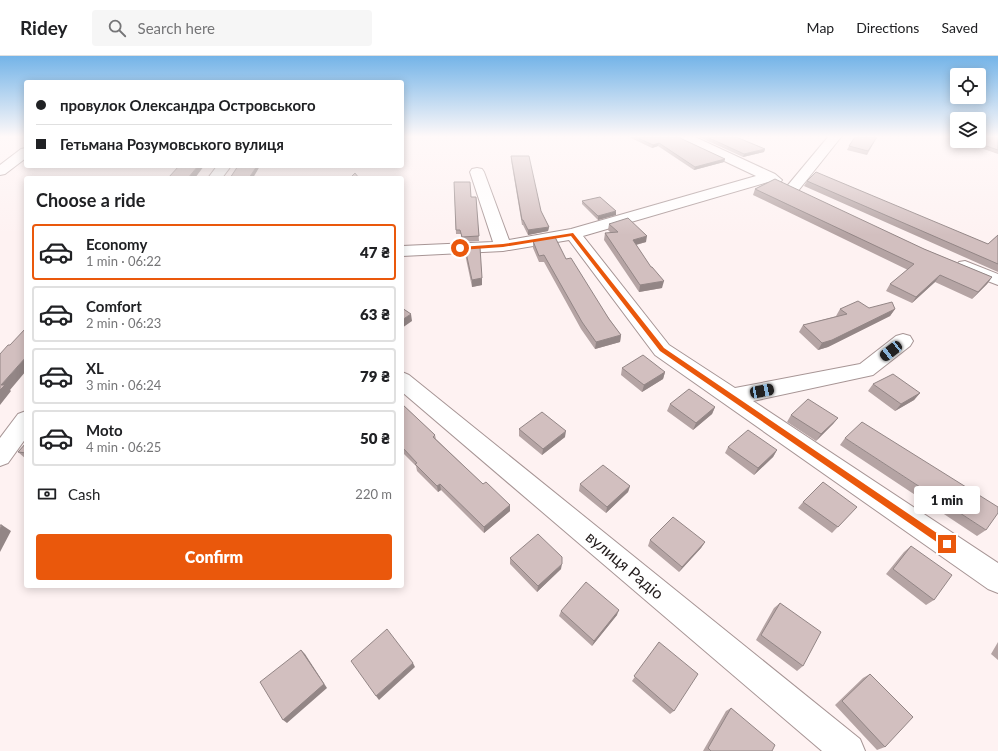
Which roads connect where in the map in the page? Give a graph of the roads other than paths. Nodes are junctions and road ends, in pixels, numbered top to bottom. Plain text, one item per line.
1 (752, 169) edge
2 (808, 169) edge
3 (477, 172) dead end
4 (770, 178) junction
5 (793, 188) junction
6 (807, 195) edge
7 (573, 234) junction
8 (503, 246) junction
9 (404, 251) edge
10 (955, 262) edge
11 (998, 280) edge
12 (903, 341) dead end
13 (404, 382) edge
14 (732, 397) junction
15 (24, 423) edge
16 (0, 456) edge
17 (998, 579) edge
18 (848, 751) edge

1 - 4 street
2 - 5 street
3 - 8 street
4 - 5 street
4 - 7 street
5 - 6 street
7 - 8 street
7 - 14 street
8 - 9 street
10 - 11 street
12 - 14 street
13 - 18 street, вулиця Радіо
14 - 17 street
15 - 16 street

